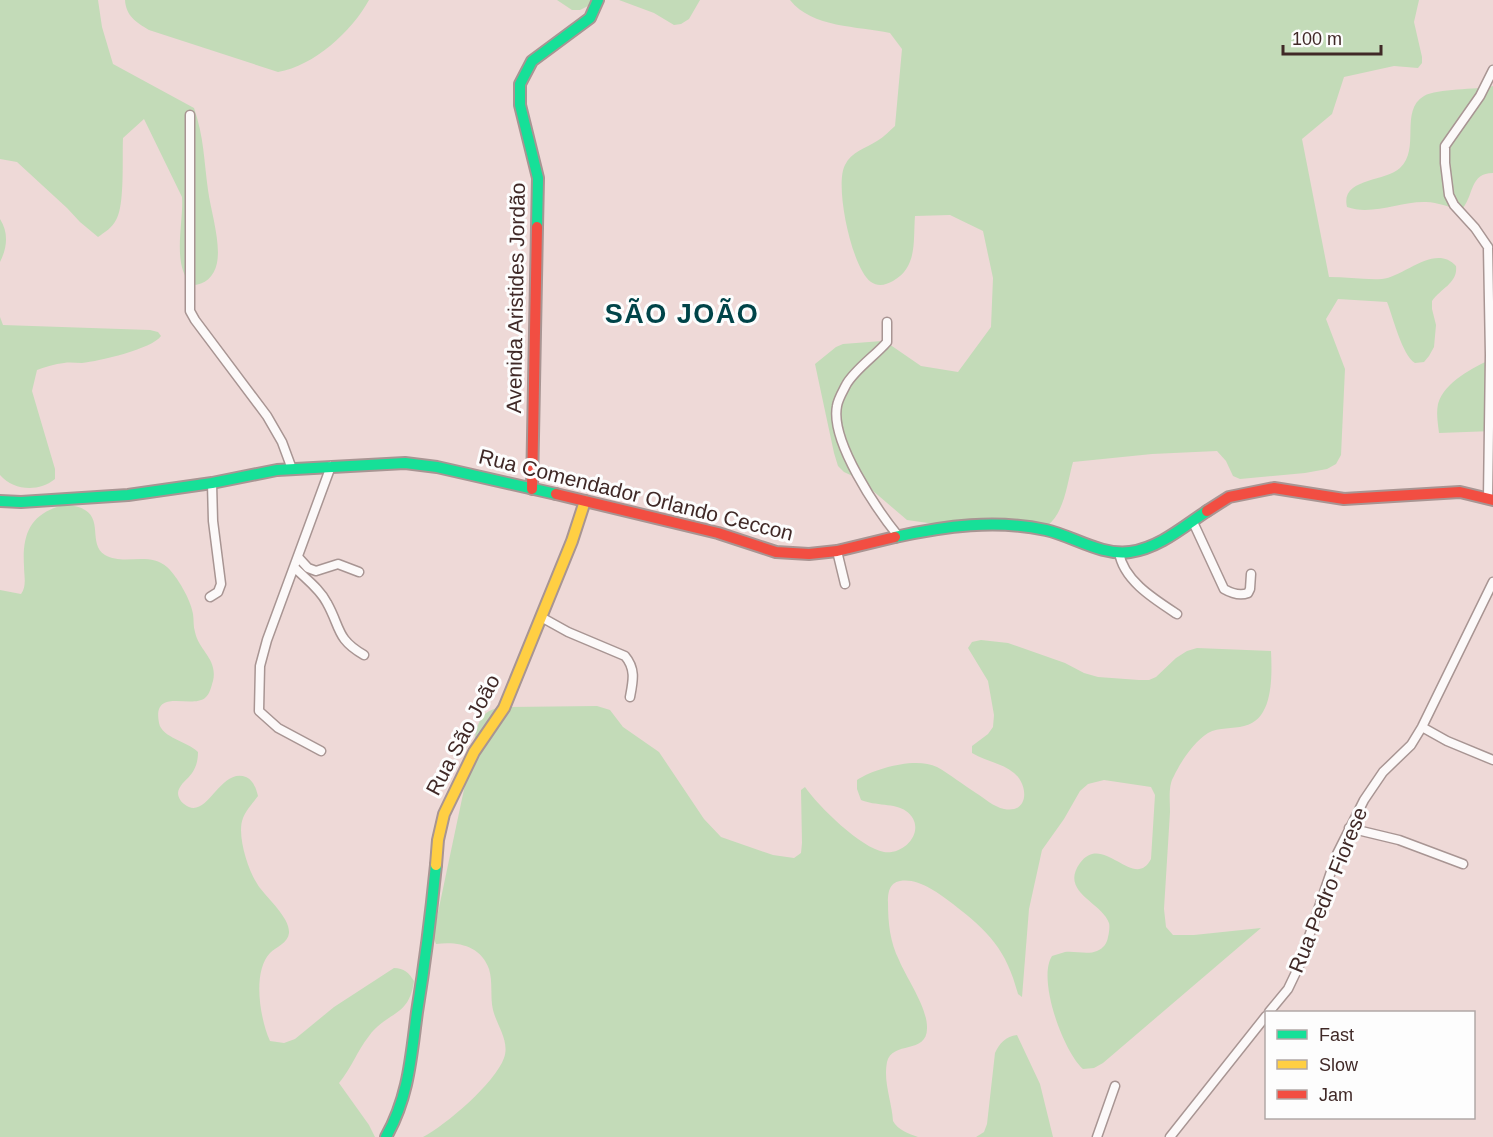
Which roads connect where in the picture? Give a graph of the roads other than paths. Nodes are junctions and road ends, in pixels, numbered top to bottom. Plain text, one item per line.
1 (598, 0) edge
2 (1493, 70) edge
3 (190, 115) dead end
4 (1491, 246) edge
5 (887, 322) dead end
6 (331, 466) junction
7 (292, 469) junction
8 (212, 483) junction
9 (532, 489) junction
10 (1491, 499) edge
11 (0, 501) edge
12 (585, 501) junction
13 (1193, 522) junction
14 (898, 537) junction
15 (837, 551) junction
16 (1119, 552) junction
17 (298, 557) junction
18 (295, 568) junction
19 (359, 572) dead end
20 (1251, 574) dead end
21 (1493, 582) edge
22 (845, 584) dead end
23 (210, 597) dead end
24 (1177, 614) dead end
25 (541, 617) junction
26 (364, 655) dead end
27 (630, 697) dead end
28 (1422, 727) junction
29 (321, 751) dead end
30 (1493, 760) edge
31 (1349, 828) junction
32 (1463, 864) dead end
33 (1270, 1011) edge
34 (1265, 1018) edge
35 (1114, 1086) dead end
36 (386, 1137) edge
37 (1097, 1137) edge
38 (1170, 1137) edge

1 - 9 street, Avenida Aristides Jordão
2 - 4 street
3 - 7 street
4 - 10 street
5 - 14 street
6 - 7 street, Rua Comendador Orlando Ceccon
6 - 9 street, Rua Comendador Orlando Ceccon
6 - 17 street
7 - 8 street, Rua Comendador Orlando Ceccon
8 - 11 street, Rua Comendador Orlando Ceccon
8 - 23 street
9 - 12 street, Rua Comendador Orlando Ceccon
10 - 13 street, Rua Comendador Orlando Ceccon
12 - 15 street, Rua Comendador Orlando Ceccon
12 - 25 street, Rua São João
13 - 16 street, Rua Comendador Orlando Ceccon
13 - 20 street
14 - 15 street, Rua Comendador Orlando Ceccon
14 - 16 street, Rua Comendador Orlando Ceccon
15 - 22 street
16 - 24 street
17 - 18 street
17 - 19 street
18 - 26 street
18 - 29 street
21 - 28 street, Rua Pedro Fiorese
25 - 27 street
25 - 36 street, Rua São João
28 - 30 street
28 - 31 street, Rua Pedro Fiorese
31 - 32 street
31 - 33 street, Rua Pedro Fiorese
34 - 38 street, Rua Pedro Fiorese
35 - 37 street

